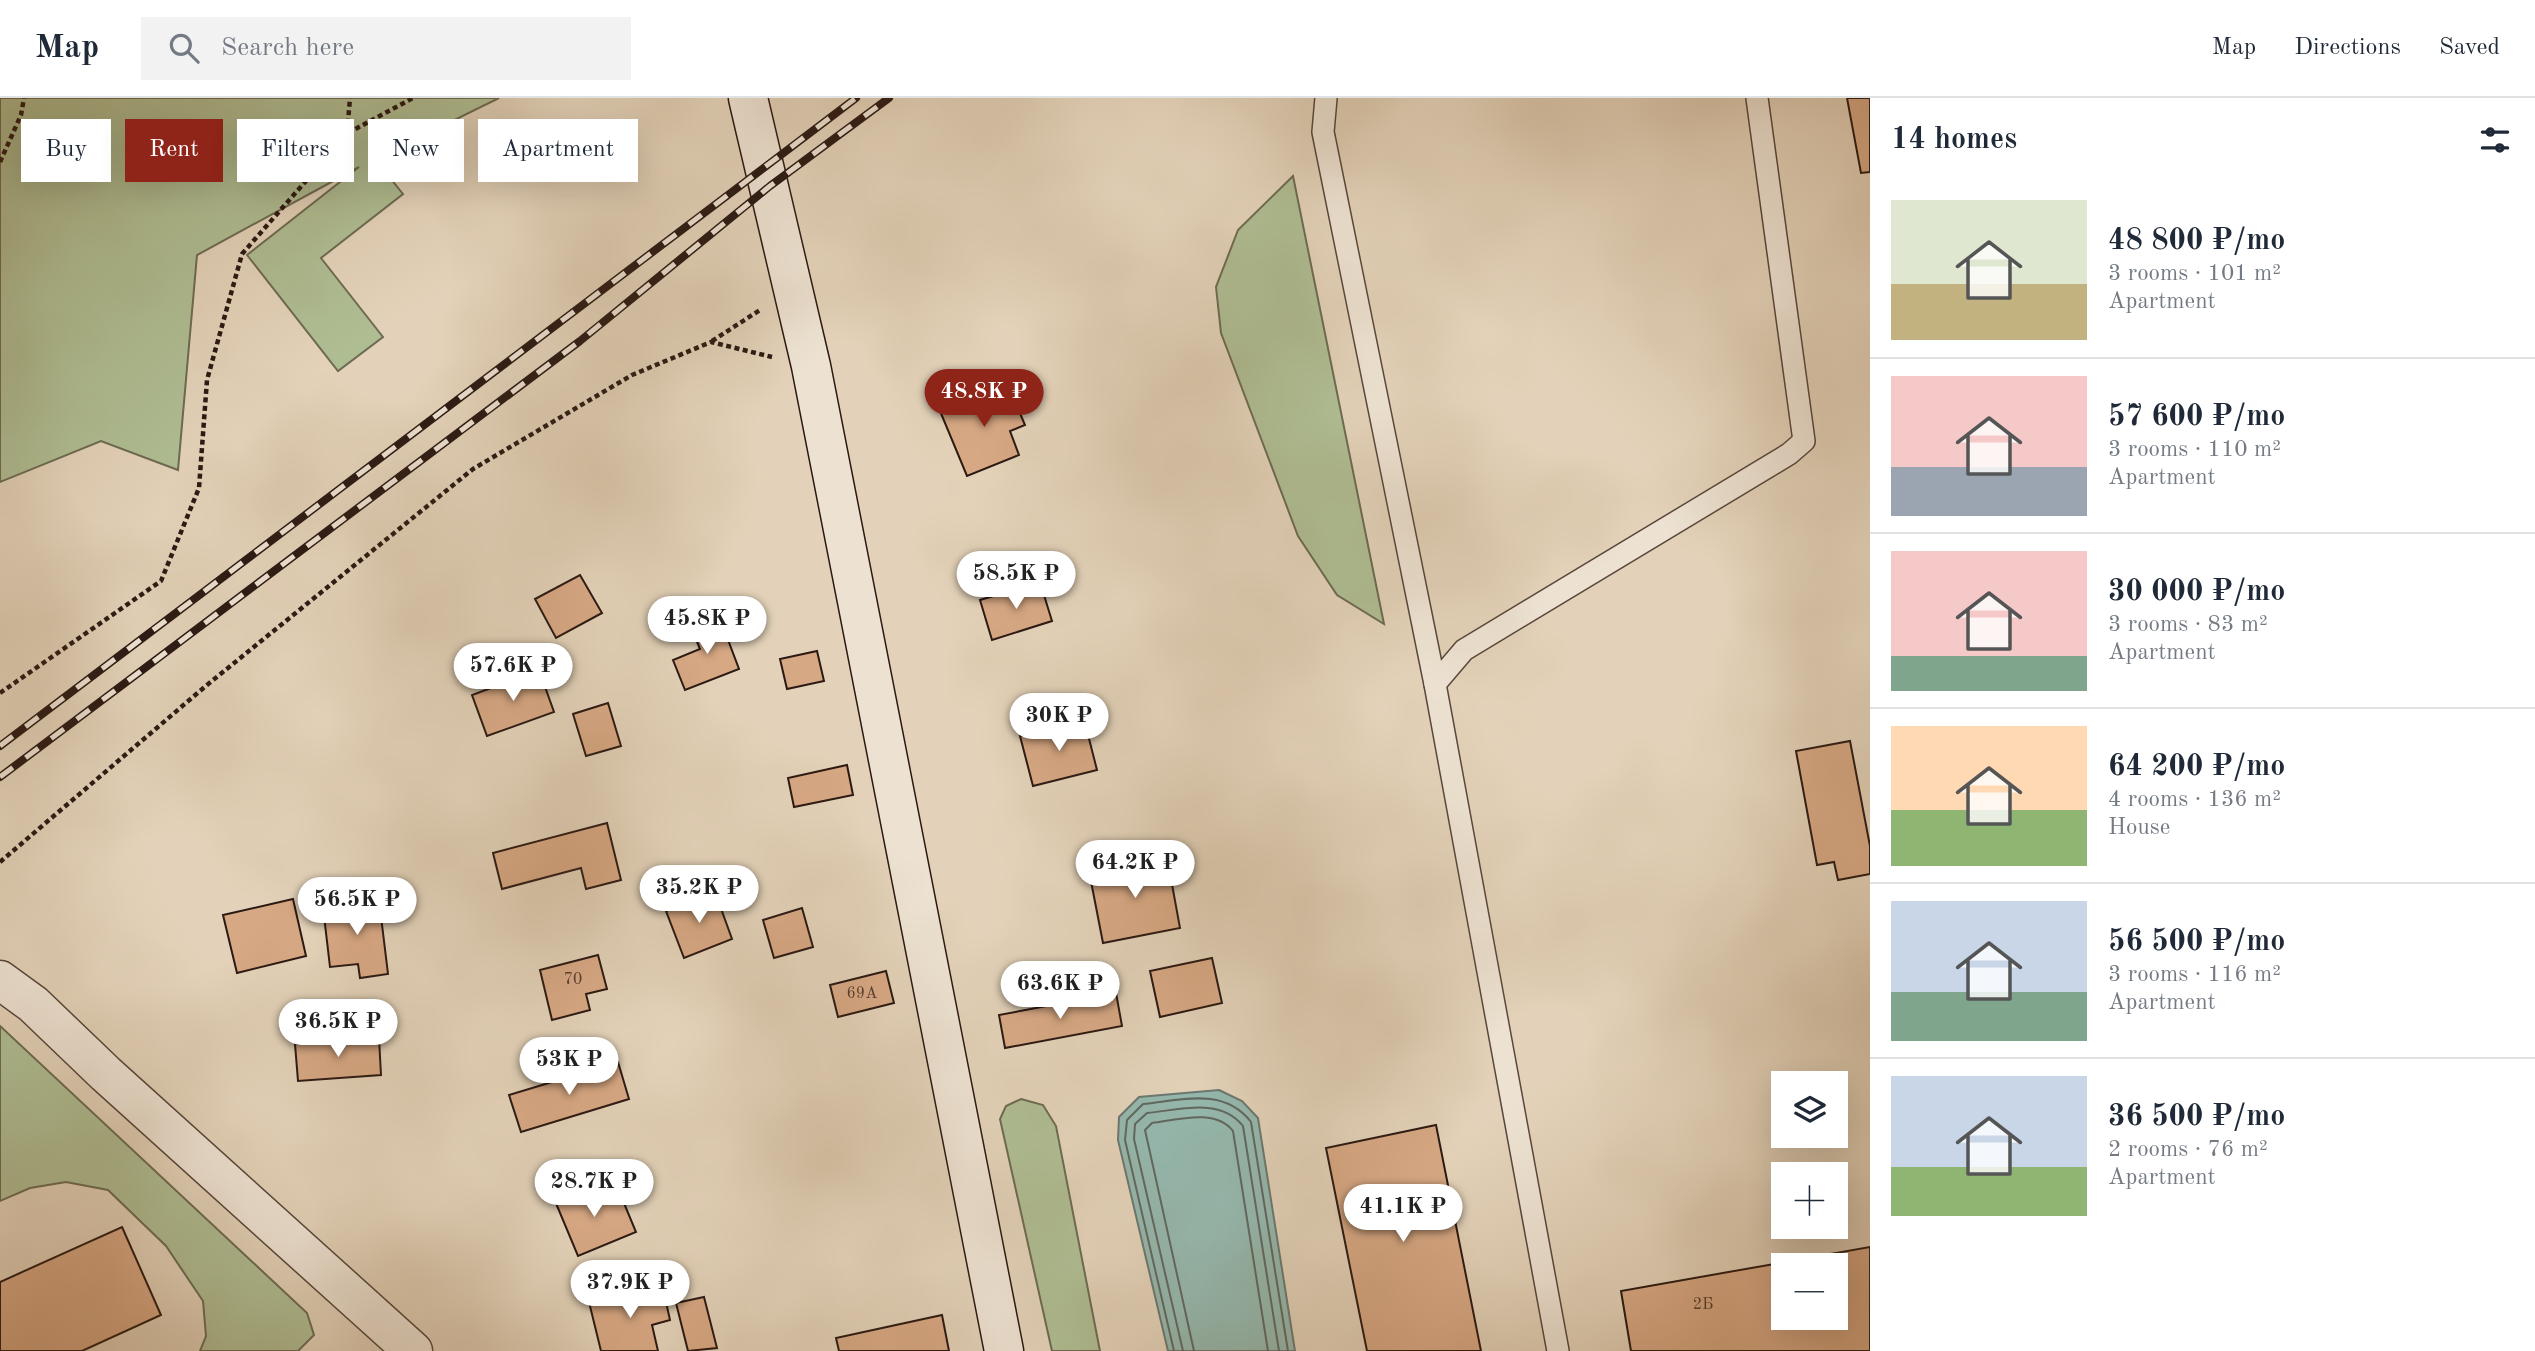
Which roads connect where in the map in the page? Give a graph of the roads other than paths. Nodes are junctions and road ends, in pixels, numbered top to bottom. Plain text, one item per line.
1 (748, 98) edge
2 (1326, 98) edge
3 (1758, 98) edge
4 (1435, 684) junction
5 (0, 980) edge
6 (413, 1351) edge
7 (1004, 1351) edge
8 (1558, 1351) edge

1 - 7 main road
2 - 4 lane
3 - 4 lane
4 - 8 lane
5 - 6 main road

